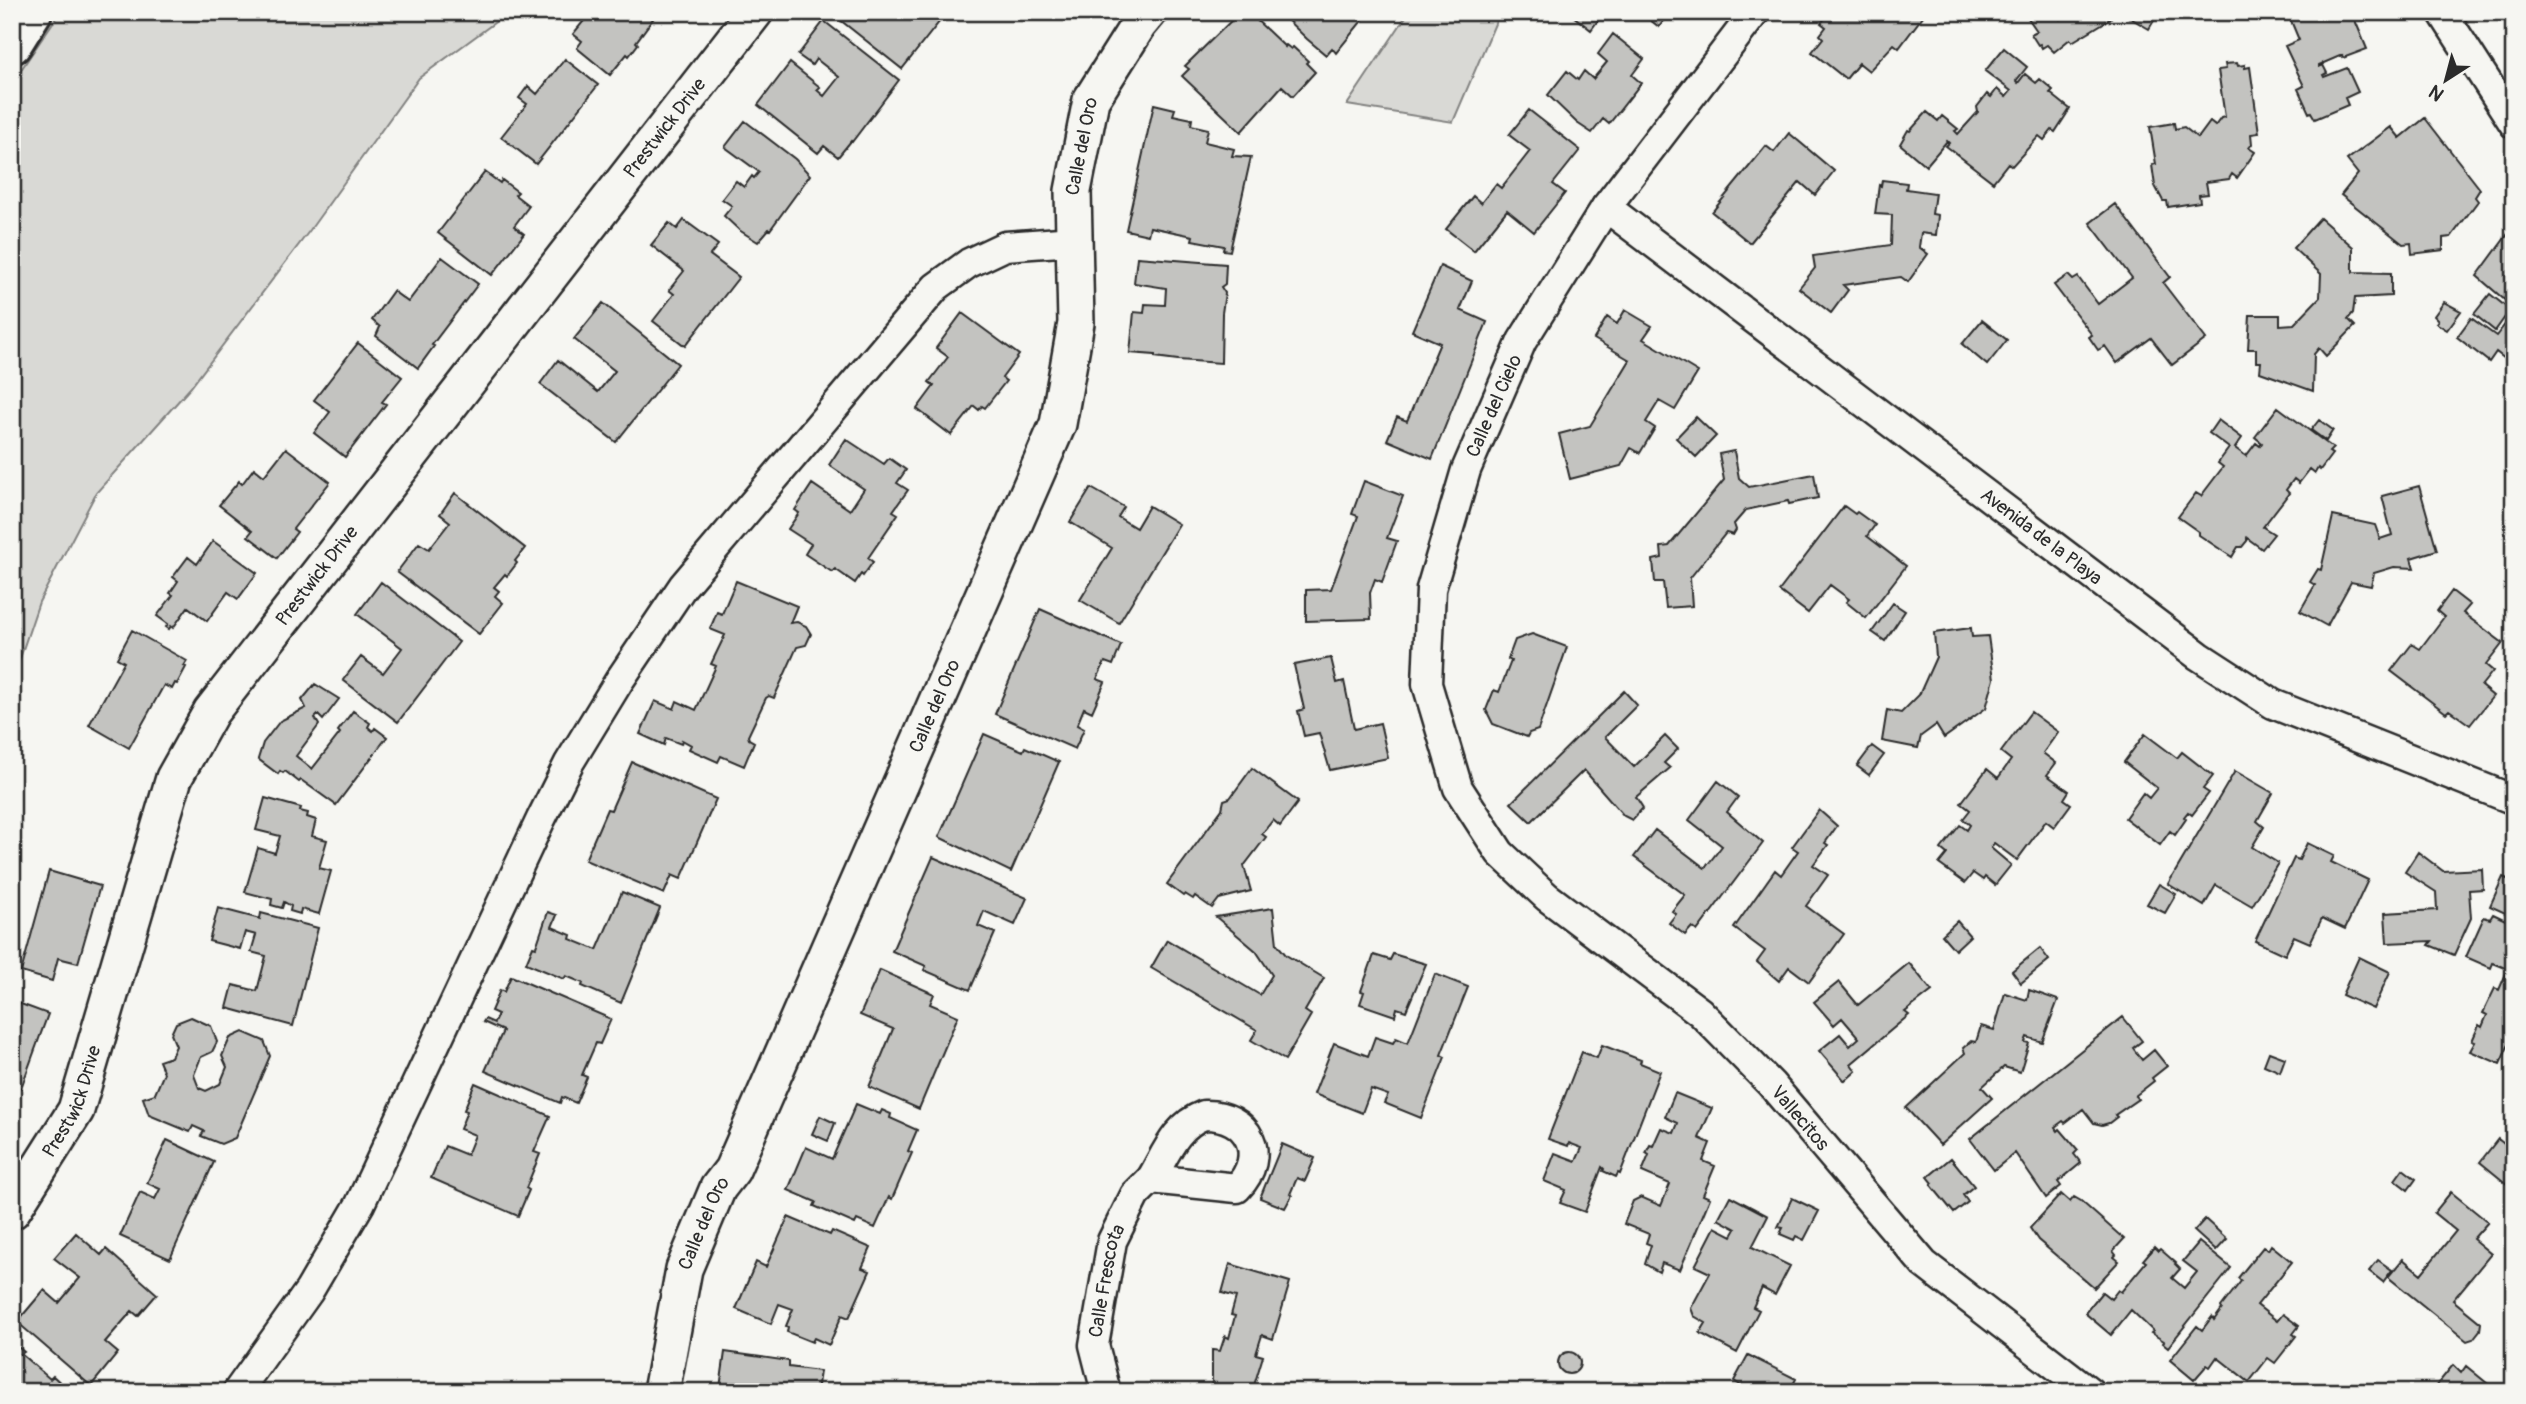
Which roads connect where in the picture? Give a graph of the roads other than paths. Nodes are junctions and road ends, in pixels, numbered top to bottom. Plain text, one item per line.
1 (32, 12) edge
2 (755, 12) edge
3 (1149, 12) edge
4 (1755, 12) edge
5 (2442, 12) edge
6 (12, 44) edge
7 (2514, 124) edge
8 (1606, 207) junction
9 (1074, 240) junction
10 (2514, 800) edge
11 (1500, 853) joint
12 (1151, 1179) dead end
13 (12, 1211) edge
14 (237, 1392) edge
15 (661, 1392) edge
16 (1106, 1392) edge
17 (2090, 1392) edge

1 - 6 main road
2 - 13 street, Prestwick Drive
3 - 9 street, Calle del Oro
4 - 8 street, Calle del Cielo
5 - 7 street
8 - 10 street, Avenida de la Playa
8 - 11 street, Calle del Cielo
9 - 14 street
9 - 15 street, Calle del Oro
11 - 17 street, Vallecitos
12 - 16 street, Calle Frescota

